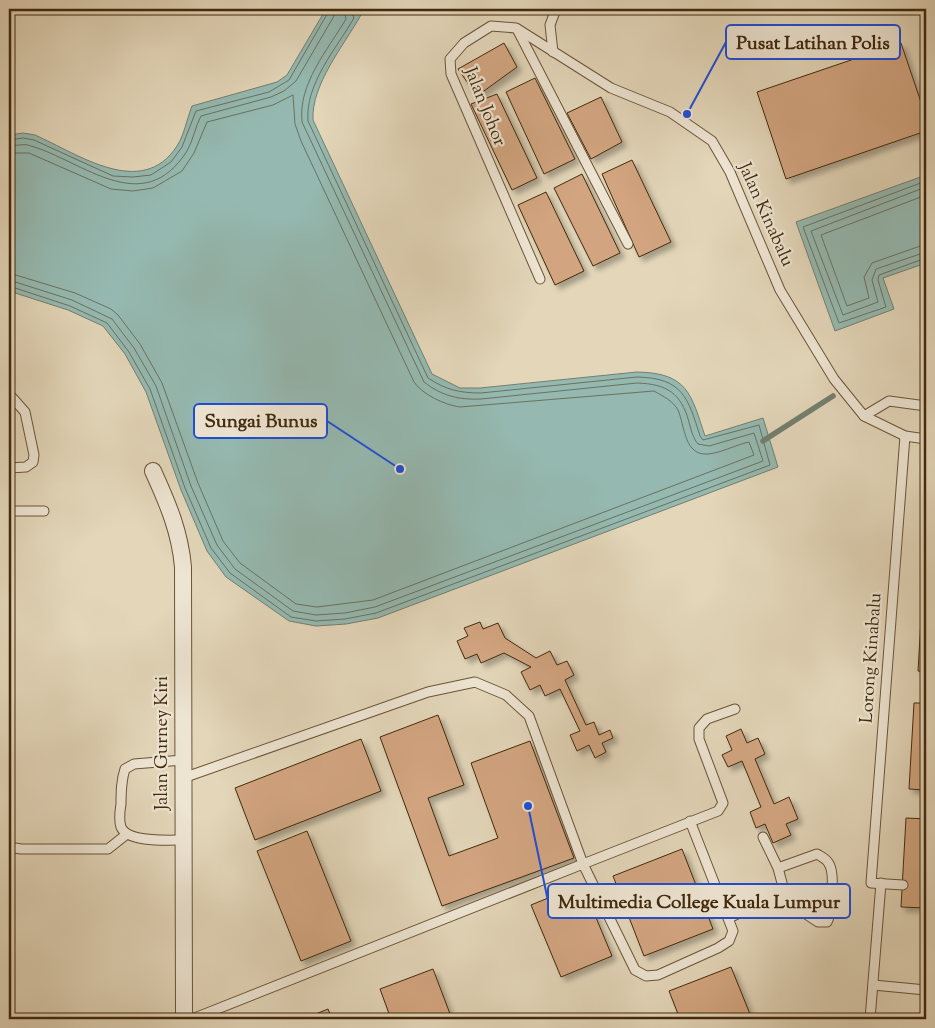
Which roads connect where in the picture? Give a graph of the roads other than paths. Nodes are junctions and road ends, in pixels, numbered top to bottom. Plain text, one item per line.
1 (556, 9) edge
2 (516, 28) junction
3 (553, 52) junction
4 (628, 244) dead end
5 (540, 279) dead end
6 (9, 394) edge
7 (926, 406) edge
8 (864, 416) junction
9 (905, 436) junction
10 (926, 438) edge
11 (9, 468) edge
12 (154, 472) dead end
13 (9, 511) edge
14 (44, 511) dead end
15 (736, 709) dead end
16 (183, 760) junction
17 (183, 778) junction
18 (690, 821) junction
19 (127, 834) junction
20 (763, 838) dead end
21 (183, 840) junction
22 (9, 847) edge
23 (583, 864) junction
24 (778, 868) junction
25 (876, 883) junction
26 (903, 885) dead end
27 (777, 895) junction
28 (729, 918) junction
29 (873, 985) junction
30 (926, 990) edge
31 (184, 1019) edge
32 (192, 1019) edge
33 (870, 1019) edge

1 - 3 lane
2 - 3 lane, Jalan Johor
2 - 4 lane
2 - 5 lane, Jalan Johor
3 - 8 lane, Jalan Kinabalu
6 - 11 lane
7 - 8 lane
8 - 9 lane, Jalan Kinabalu
9 - 10 lane
9 - 25 lane, Lorong Kinabalu
12 - 16 street, Jalan Gurney Kiri
13 - 14 lane
15 - 18 lane
16 - 17 street, Jalan Gurney Kiri
16 - 19 lane
17 - 21 street, Jalan Gurney Kiri
17 - 23 lane
18 - 23 lane
18 - 28 lane
19 - 21 lane
19 - 22 lane
20 - 24 lane
21 - 31 street, Jalan Gurney Kiri
23 - 28 lane
23 - 32 lane
24 - 27 lane
24 - 27 lane
25 - 26 lane
25 - 29 lane, Lorong Kinabalu
27 - 28 lane
29 - 30 lane
29 - 33 lane, Lorong Kinabalu

